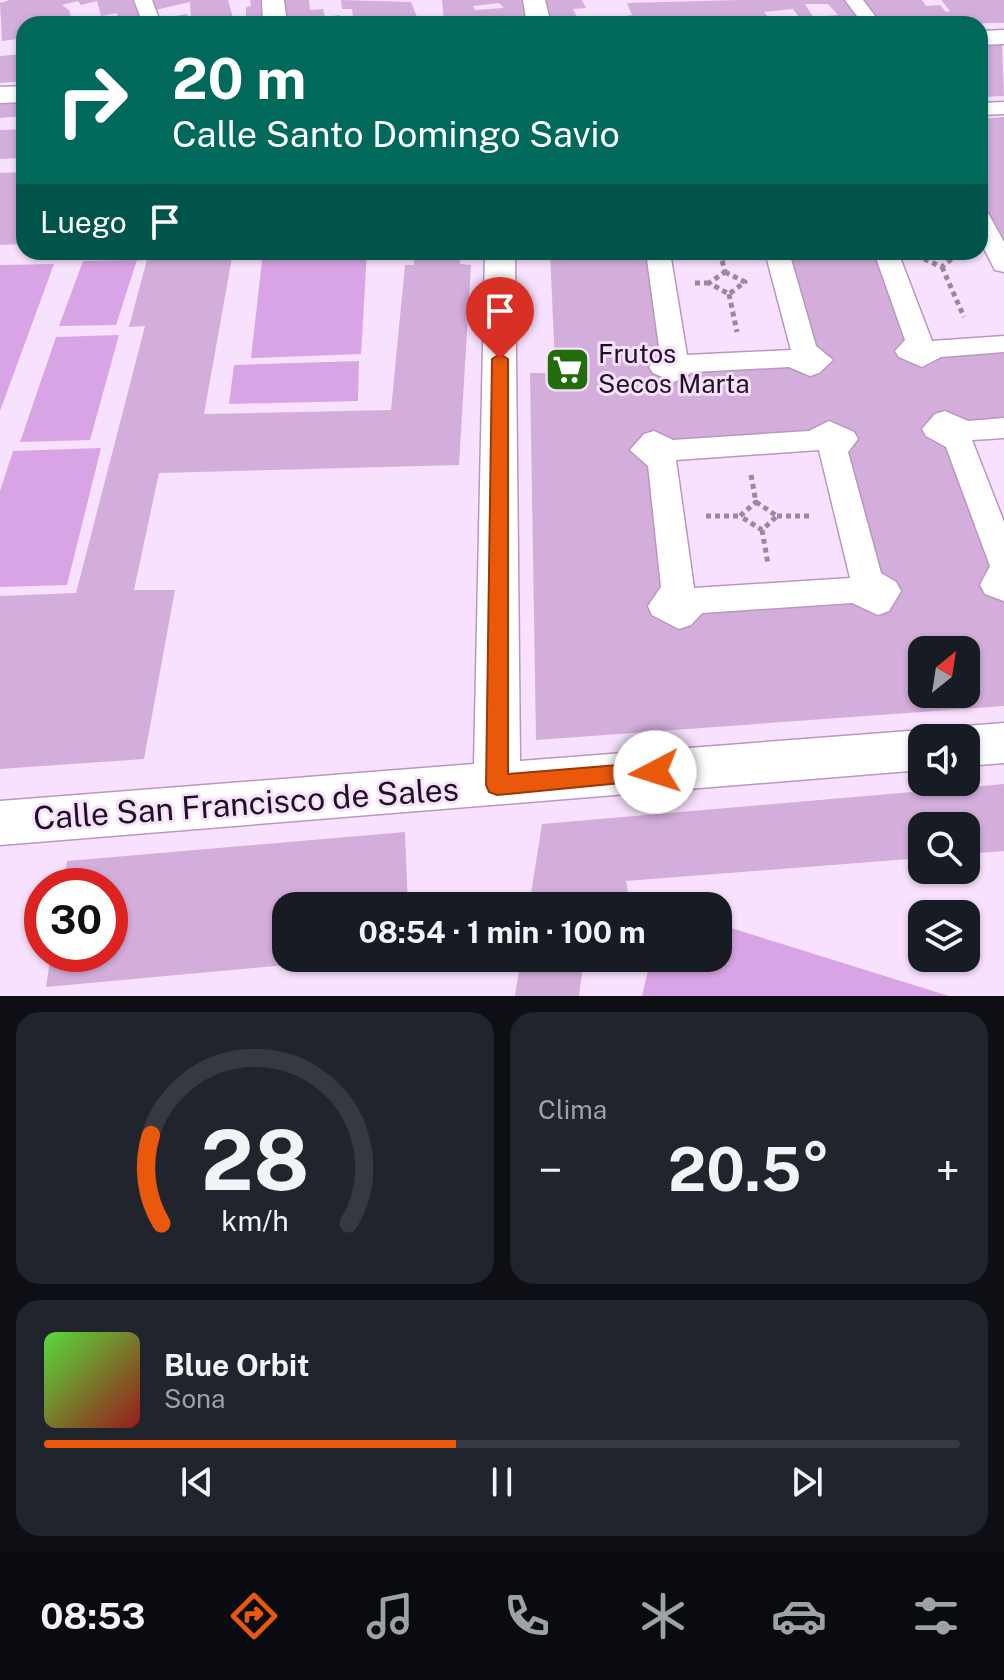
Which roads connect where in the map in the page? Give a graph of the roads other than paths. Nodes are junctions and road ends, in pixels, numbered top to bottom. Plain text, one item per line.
1 (988, 234) edge
2 (500, 260) edge
3 (659, 260) edge
4 (779, 260) edge
5 (889, 260) edge
6 (1004, 265) edge
7 (1004, 344) edge
8 (1004, 428) edge
9 (816, 441) joint
10 (1004, 562) edge
11 (1004, 571) edge
12 (1004, 588) edge
13 (1004, 743) edge
14 (980, 745) edge
15 (908, 751) edge
16 (497, 785) junction
17 (0, 823) edge

1 - 6 street
2 - 16 street
3 - 4 street
5 - 7 street
8 - 10 street
9 - 9 street
11 - 12 street
13 - 14 street
15 - 16 street, Calle San Francisco de Sales
16 - 17 street, Calle San Francisco de Sales

